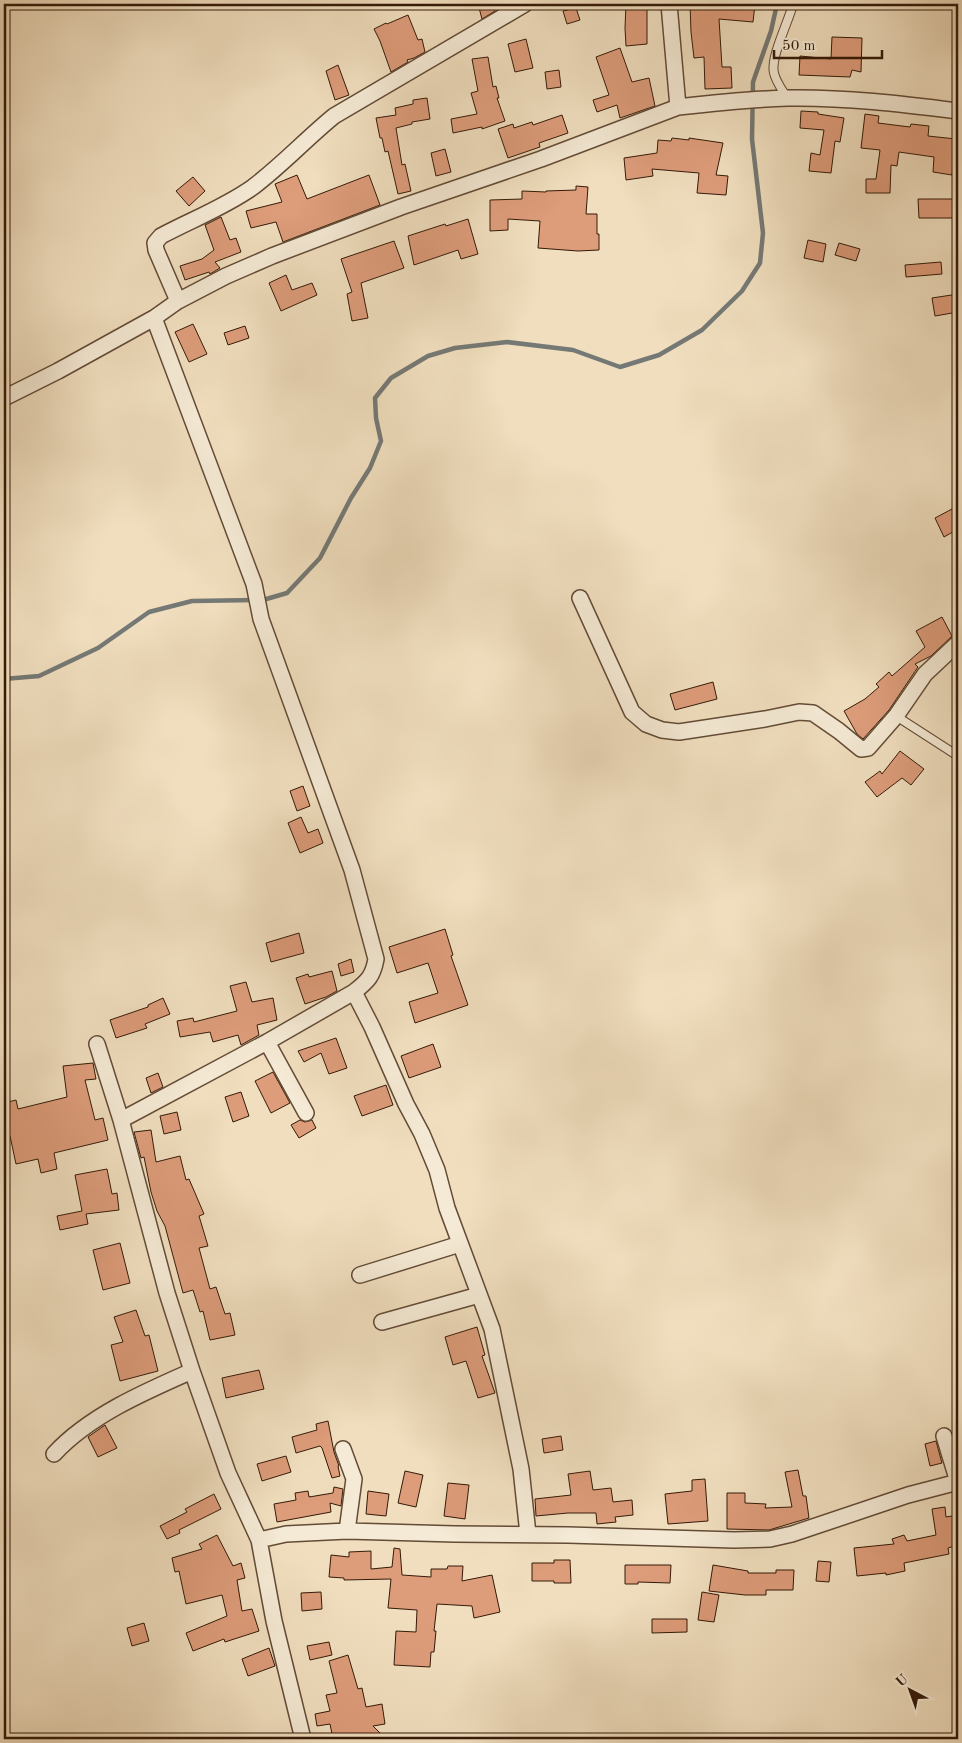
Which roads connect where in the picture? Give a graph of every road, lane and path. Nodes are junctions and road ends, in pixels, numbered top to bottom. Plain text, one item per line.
1 (525, 4) edge
2 (670, 4) edge
3 (793, 4) edge
4 (781, 99) junction
5 (678, 108) junction
6 (958, 111) edge
7 (178, 301) junction
8 (154, 318) junction
9 (4, 398) edge
10 (580, 598) dead end
11 (958, 643) edge
12 (896, 716) junction
13 (958, 756) edge
14 (354, 992) junction
15 (267, 1042) junction
16 (97, 1044) dead end
17 (306, 1113) dead end
18 (121, 1120) junction
19 (460, 1244) junction
20 (360, 1275) dead end
21 (479, 1295) junction
22 (382, 1322) dead end
23 (192, 1371) junction
24 (944, 1436) dead end
25 (343, 1449) dead end
26 (54, 1454) dead end
27 (958, 1482) edge
28 (347, 1531) junction
29 (528, 1534) junction
30 (259, 1540) junction
31 (303, 1739) edge

1 - 7 street
2 - 5 street
3 - 4 lane
4 - 5 street
4 - 6 street
5 - 7 street
7 - 8 street
8 - 9 street
8 - 14 street
10 - 12 street
11 - 12 street
12 - 13 lane
14 - 15 street
14 - 19 street
15 - 17 street
15 - 18 street
16 - 18 street
18 - 23 street
19 - 20 street
19 - 21 street
21 - 22 street
21 - 29 street
23 - 26 street
23 - 30 street
24 - 27 street
25 - 28 street
27 - 29 street
28 - 29 street
28 - 30 street
30 - 31 street

